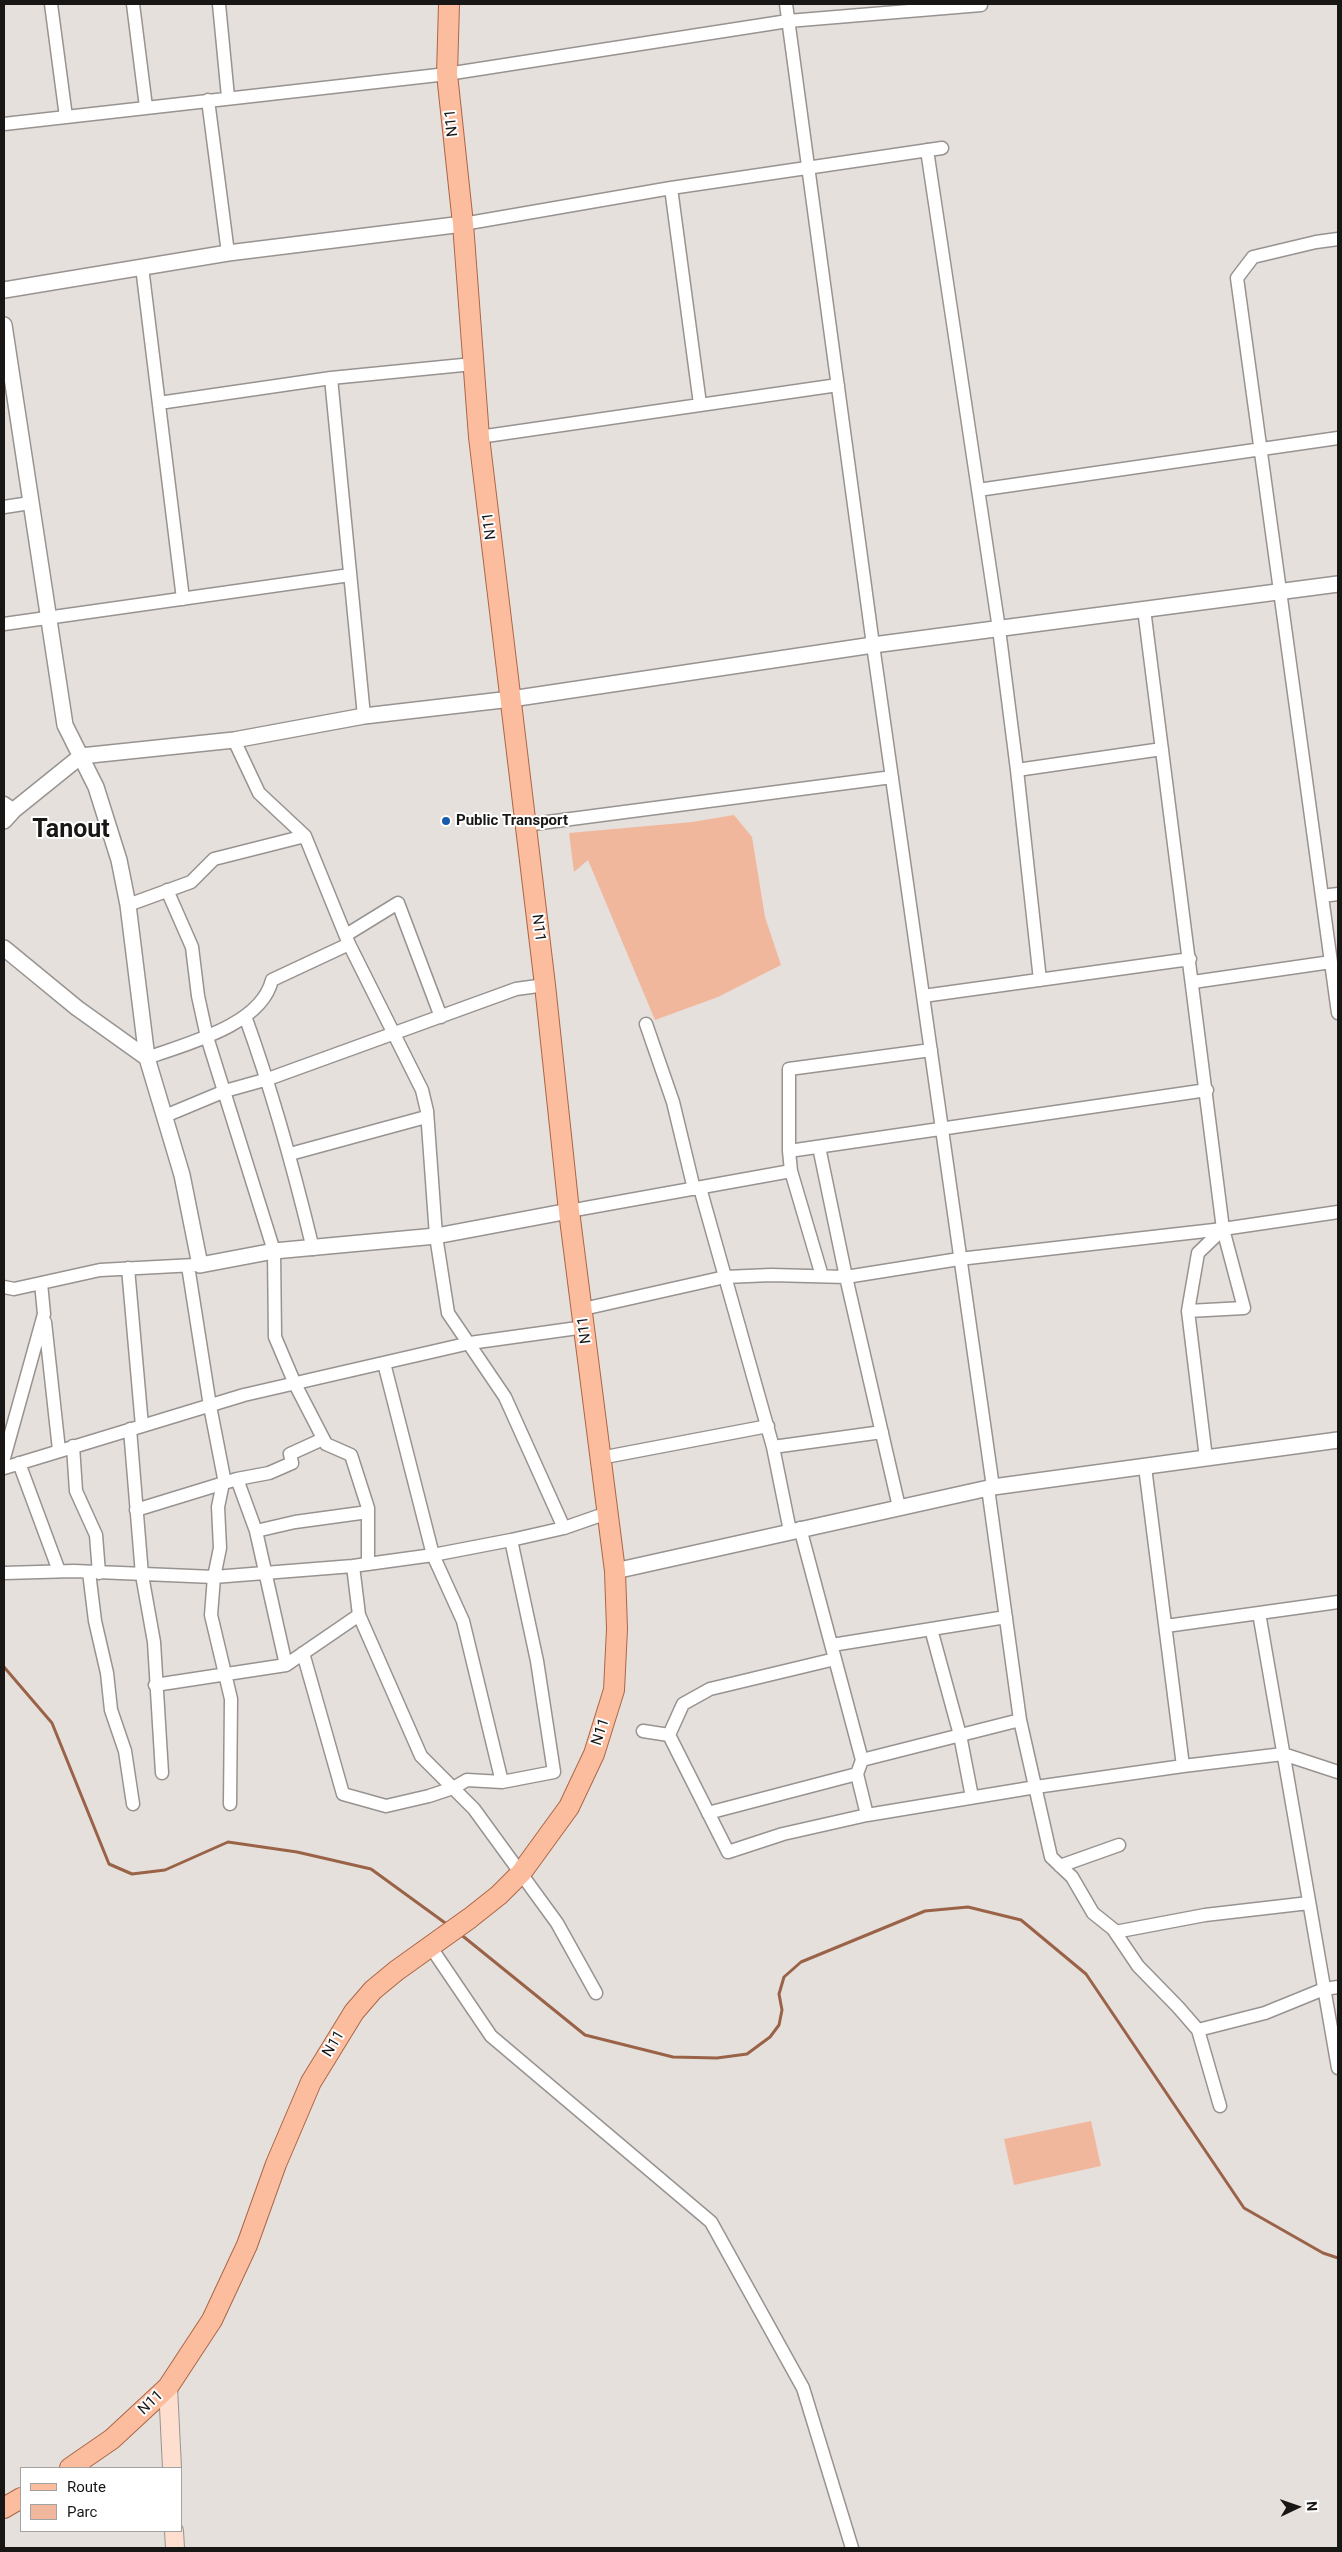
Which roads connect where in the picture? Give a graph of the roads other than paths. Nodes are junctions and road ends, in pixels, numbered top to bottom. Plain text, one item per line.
1 (50, 4) edge
2 (133, 4) edge
3 (219, 4) edge
4 (449, 4) edge
5 (786, 4) edge
6 (981, 5) dead end
7 (788, 21) junction
8 (447, 74) junction
9 (228, 97) junction
10 (208, 100) junction
11 (146, 107) junction
12 (66, 117) junction
13 (4, 124) edge
14 (942, 148) dead end
15 (928, 150) junction
16 (808, 168) junction
17 (671, 188) junction
18 (463, 224) junction
19 (1338, 239) edge
20 (228, 252) junction
21 (142, 267) junction
22 (4, 290) edge
23 (4, 325) edge
24 (473, 364) junction
25 (331, 378) junction
26 (838, 385) junction
27 (159, 403) junction
28 (700, 404) junction
29 (479, 436) junction
30 (1338, 438) edge
31 (1260, 449) junction
32 (978, 490) junction
33 (30, 504) junction
34 (4, 507) edge
35 (350, 575) junction
36 (1338, 584) edge
37 (1279, 591) junction
38 (183, 599) junction
39 (1144, 609) junction
40 (47, 618) junction
41 (4, 624) edge
42 (999, 629) junction
43 (873, 645) junction
44 (511, 699) junction
45 (364, 716) junction
46 (234, 740) junction
47 (1162, 749) junction
48 (81, 756) junction
49 (1017, 770) junction
50 (892, 777) junction
51 (7, 811) edge
52 (525, 825) junction
53 (305, 836) junction
54 (167, 890) junction
55 (1338, 894) edge
56 (1322, 896) junction
57 (128, 905) junction
58 (347, 939) junction
59 (4, 948) edge
60 (1190, 959) junction
61 (1331, 962) junction
62 (1040, 980) junction
63 (1193, 982) junction
64 (545, 985) junction
65 (923, 996) junction
66 (1338, 1013) edge
67 (245, 1016) junction
68 (441, 1018) junction
69 (646, 1024) dead end
70 (395, 1034) junction
71 (207, 1037) junction
72 (931, 1050) junction
73 (147, 1058) junction
74 (268, 1079) junction
75 (1207, 1090) junction
76 (225, 1092) junction
77 (165, 1116) junction
78 (426, 1117) junction
79 (942, 1128) junction
80 (819, 1147) junction
81 (789, 1152) junction
82 (290, 1154) junction
83 (791, 1171) junction
84 (697, 1188) junction
85 (569, 1211) junction
86 (1338, 1212) edge
87 (1223, 1229) junction
88 (436, 1236) junction
89 (313, 1249) junction
90 (274, 1251) junction
91 (959, 1259) junction
92 (194, 1265) junction
93 (128, 1268) junction
94 (822, 1276) junction
95 (725, 1277) junction
96 (846, 1277) junction
97 (41, 1283) junction
98 (4, 1287) edge
99 (1188, 1310) junction
100 (44, 1314) junction
101 (584, 1318) junction
102 (470, 1343) junction
103 (384, 1363) junction
104 (294, 1384) junction
105 (210, 1406) junction
106 (142, 1426) junction
107 (768, 1426) junction
108 (130, 1429) junction
109 (882, 1432) junction
110 (323, 1439) junction
111 (1338, 1440) edge
112 (73, 1446) junction
113 (773, 1447) junction
114 (59, 1450) junction
115 (4, 1458) edge
116 (600, 1458) junction
117 (1206, 1458) junction
118 (19, 1463) junction
119 (1145, 1467) junction
120 (4, 1468) edge
121 (237, 1480) junction
122 (223, 1484) junction
123 (991, 1488) junction
124 (899, 1507) junction
125 (136, 1510) junction
126 (368, 1512) junction
127 (607, 1513) junction
128 (564, 1528) junction
129 (795, 1529) junction
130 (256, 1531) junction
131 (512, 1540) junction
132 (433, 1555) junction
133 (368, 1564) junction
134 (353, 1566) junction
135 (59, 1571) junction
136 (615, 1571) junction
137 (94, 1572) junction
138 (264, 1572) junction
139 (4, 1573) edge
140 (142, 1575) junction
141 (214, 1577) junction
142 (1338, 1602) edge
143 (1260, 1613) junction
144 (359, 1615) junction
145 (1006, 1617) junction
146 (1166, 1626) junction
147 (931, 1629) junction
148 (832, 1645) junction
149 (303, 1653) junction
150 (835, 1659) junction
151 (286, 1665) junction
152 (225, 1674) junction
153 (155, 1685) junction
154 (1020, 1720) junction
155 (643, 1731) dead end
156 (668, 1735) junction
157 (960, 1735) junction
158 (1283, 1754) junction
159 (862, 1760) junction
160 (1183, 1766) junction
161 (1338, 1772) edge
162 (162, 1773) dead end
163 (857, 1774) junction
164 (502, 1782) junction
165 (1036, 1787) junction
166 (453, 1788) junction
167 (972, 1797) junction
168 (133, 1804) dead end
169 (230, 1804) dead end
170 (708, 1813) junction
171 (868, 1815) junction
172 (1119, 1845) dead end
173 (1060, 1866) junction
174 (521, 1873) junction
175 (1309, 1903) junction
176 (1115, 1932) junction
177 (438, 1941) junction
178 (1338, 1987) edge
179 (1324, 1989) junction
180 (596, 1993) dead end
181 (1198, 2030) junction
182 (1338, 2068) edge
183 (1220, 2106) dead end
184 (168, 2387) junction
185 (71, 2467) edge
186 (172, 2467) edge
187 (20, 2499) edge
188 (4, 2508) edge
189 (174, 2532) edge
190 (854, 2546) edge
191 (175, 2548) edge

1 - 12 street
2 - 11 street
3 - 9 street
4 - 8 main road, N11
5 - 7 street
6 - 7 street
7 - 8 street
7 - 16 street
8 - 9 street
8 - 18 main road, N11
9 - 10 street
10 - 11 street
10 - 20 street
11 - 12 street
12 - 13 street
14 - 15 street
15 - 16 street
15 - 32 street
16 - 17 street
16 - 26 street
17 - 18 street
17 - 28 street
18 - 20 street
18 - 24 main road, N11
19 - 31 street
20 - 21 street
21 - 22 street
21 - 27 street
23 - 33 street
24 - 25 street
24 - 29 main road, N11
25 - 27 street
25 - 35 street
26 - 28 street
26 - 43 street
27 - 38 street
28 - 29 street
29 - 44 main road, N11
30 - 31 street
31 - 32 street
31 - 37 street
32 - 42 street
33 - 34 street
33 - 40 street
35 - 38 street
35 - 45 street
36 - 37 street
37 - 39 street
37 - 56 street
38 - 40 street
39 - 42 street
39 - 47 street
40 - 41 street
40 - 48 street
42 - 43 street
42 - 49 street
43 - 44 street
43 - 50 street
44 - 45 street
44 - 52 main road, N11
45 - 46 street
46 - 48 street
46 - 53 street
47 - 49 street
47 - 60 street
48 - 51 street
48 - 57 street
49 - 62 street
50 - 52 street
50 - 65 street
52 - 64 main road, N11
53 - 54 street
53 - 58 street
54 - 57 street
54 - 71 street
55 - 56 street
56 - 61 street
57 - 73 street
58 - 67 street
58 - 68 street
58 - 70 street
59 - 73 street
60 - 62 street
60 - 63 street
61 - 63 street
61 - 66 street
62 - 65 street
63 - 75 street
64 - 68 street
64 - 85 main road, N11
65 - 72 street
67 - 71 street
67 - 74 street
68 - 70 street
69 - 84 street
70 - 74 street
70 - 78 street
71 - 73 street
71 - 76 street
72 - 79 street
72 - 81 street
73 - 77 street
74 - 76 street
74 - 82 street
75 - 79 street
75 - 87 street
76 - 77 street
76 - 90 street
77 - 92 street
78 - 82 street
78 - 88 street
79 - 80 street
79 - 91 street
80 - 81 street
80 - 96 street
81 - 83 street
82 - 89 street
83 - 84 street
83 - 94 street
84 - 85 street
84 - 95 street
85 - 88 street
85 - 101 main road, N11
86 - 87 street
87 - 91 street
87 - 99 street
87 - 99 street
88 - 89 street
88 - 102 street
89 - 90 street
90 - 92 street
90 - 104 street
91 - 96 street
91 - 123 street
92 - 93 street
92 - 105 street
93 - 97 street
93 - 106 street
94 - 95 street
94 - 96 street
95 - 101 street
95 - 107 street
96 - 109 street
97 - 98 street
97 - 100 street
99 - 117 street
100 - 114 street
100 - 115 street
101 - 102 street
101 - 116 main road, N11
102 - 103 street
102 - 128 street
103 - 104 street
103 - 132 street
104 - 105 street
104 - 110 street
105 - 106 street
105 - 122 street
106 - 108 street
107 - 113 street
107 - 116 street
108 - 112 street
108 - 125 street
109 - 113 street
109 - 124 street
110 - 121 street
110 - 126 street
111 - 117 street
112 - 114 street
112 - 137 street
113 - 129 street
114 - 118 street
116 - 127 main road, N11
117 - 119 street
118 - 120 street
118 - 135 street
119 - 123 street
119 - 146 street
121 - 122 street
121 - 130 street
122 - 125 street
122 - 141 street
123 - 124 street
123 - 145 street
124 - 129 street
125 - 140 street
126 - 130 street
126 - 133 street
127 - 128 street
127 - 136 main road, N11
128 - 131 street
129 - 136 street
129 - 148 street
130 - 138 street
131 - 132 street
131 - 164 street
132 - 133 street
132 - 164 street
133 - 134 street
134 - 138 street
134 - 144 street
135 - 137 street
135 - 139 street
136 - 174 main road, N11
137 - 140 street
137 - 168 street
138 - 141 street
138 - 151 street
140 - 141 street
140 - 153 street
141 - 152 street
142 - 143 street
143 - 146 street
143 - 158 street
144 - 149 street
144 - 166 street
145 - 147 street
145 - 154 street
146 - 160 street
147 - 148 street
147 - 157 street
148 - 150 street
149 - 151 street
149 - 166 street
150 - 156 street
150 - 159 street
151 - 152 street
152 - 153 street
152 - 169 street
153 - 162 street
154 - 157 street
154 - 165 street
155 - 156 street
156 - 170 street
157 - 159 street
157 - 167 street
158 - 160 street
158 - 161 street
158 - 175 street
159 - 163 street
160 - 165 street
163 - 170 street
163 - 171 street
164 - 166 street
165 - 167 street
165 - 173 street
166 - 174 street
167 - 171 street
170 - 171 street
172 - 173 street
173 - 176 street
174 - 177 main road, N11
174 - 180 street
175 - 176 street
175 - 179 street
176 - 181 street
177 - 184 main road, N11
177 - 190 street
178 - 179 street
179 - 181 street
179 - 182 street
181 - 183 street
184 - 185 main road, N11
184 - 186 main road
187 - 188 main road
189 - 191 main road

